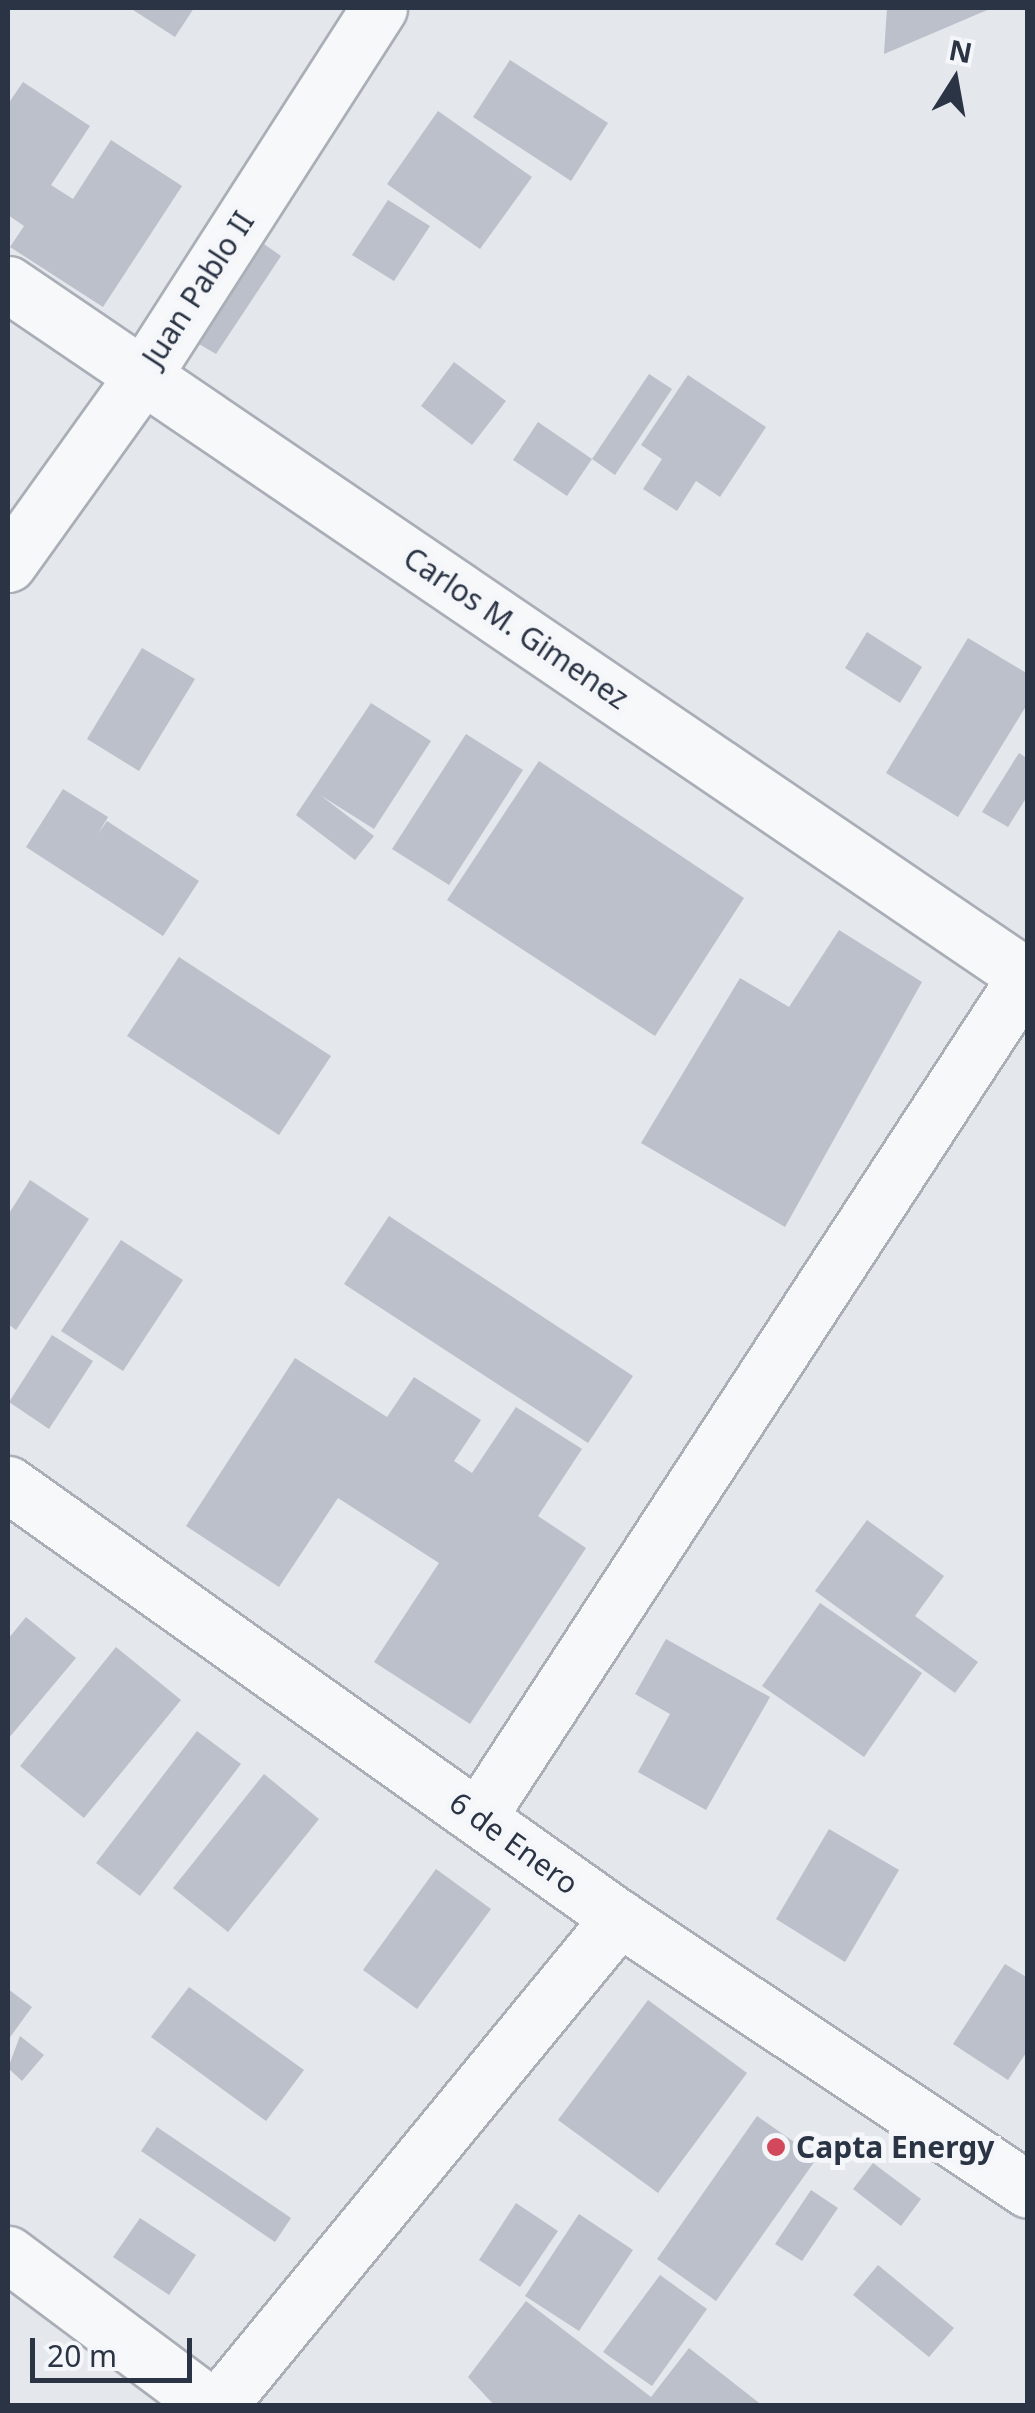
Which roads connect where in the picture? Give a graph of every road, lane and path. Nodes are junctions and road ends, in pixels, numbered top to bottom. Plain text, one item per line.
1 (380, 8) edge
2 (8, 284) edge
3 (144, 374) junction
4 (8, 564) edge
5 (1025, 974) edge
6 (8, 1484) edge
7 (478, 1817) junction
8 (619, 1918) junction
9 (1028, 2190) edge
10 (8, 2254) edge
11 (215, 2406) edge

1 - 3 street, Juan Pablo II
2 - 3 street, Carlos M. Gimenez
3 - 4 street, Juan Pablo II
3 - 5 street, Carlos M. Gimenez
5 - 7 street
6 - 7 street, 6 de Enero
7 - 8 street, 6 de Enero
8 - 9 street, 6 de Enero
8 - 11 street
10 - 11 street

